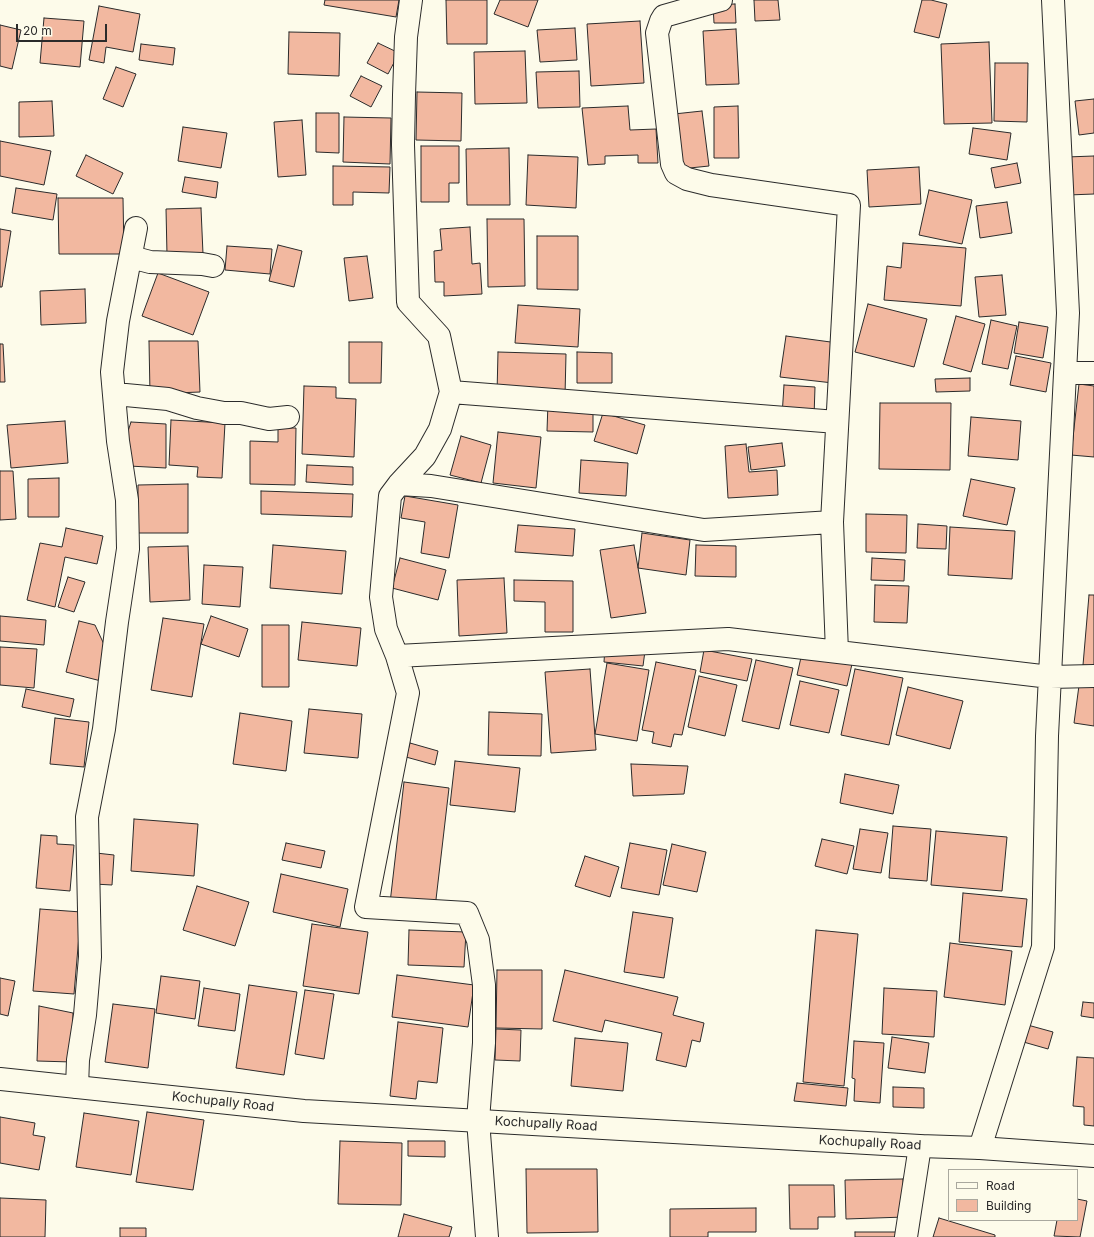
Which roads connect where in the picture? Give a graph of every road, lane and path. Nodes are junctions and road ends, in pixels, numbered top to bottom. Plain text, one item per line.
1 (411, 0) edge
2 (721, 0) edge
3 (1053, 0) edge
4 (136, 228) dead end
5 (131, 257) junction
6 (213, 266) dead end
7 (1065, 373) junction
8 (1094, 373) edge
9 (450, 392) junction
10 (115, 394) junction
11 (288, 417) dead end
12 (838, 422) junction
13 (399, 484) junction
14 (832, 522) junction
15 (837, 652) junction
16 (397, 656) junction
17 (1094, 676) edge
18 (1050, 677) junction
19 (0, 1079) edge
20 (77, 1086) junction
21 (478, 1120) junction
22 (920, 1146) junction
23 (980, 1148) junction
24 (1094, 1156) edge
25 (487, 1237) edge
26 (906, 1237) edge

1 - 9 street
2 - 12 street
3 - 7 street
4 - 5 street
5 - 6 street
5 - 10 street
7 - 8 street
7 - 18 street
9 - 12 street
9 - 13 street
10 - 11 street
10 - 20 street
12 - 14 street
13 - 14 street
13 - 16 street
14 - 15 street
15 - 16 street
15 - 18 street
16 - 21 street
17 - 18 street
18 - 23 street
19 - 20 street, Kochupally Road
20 - 21 street, Kochupally Road
21 - 22 street, Kochupally Road
21 - 25 street
22 - 23 street, Kochupally Road
22 - 26 street
23 - 24 street, Kochupally Road

